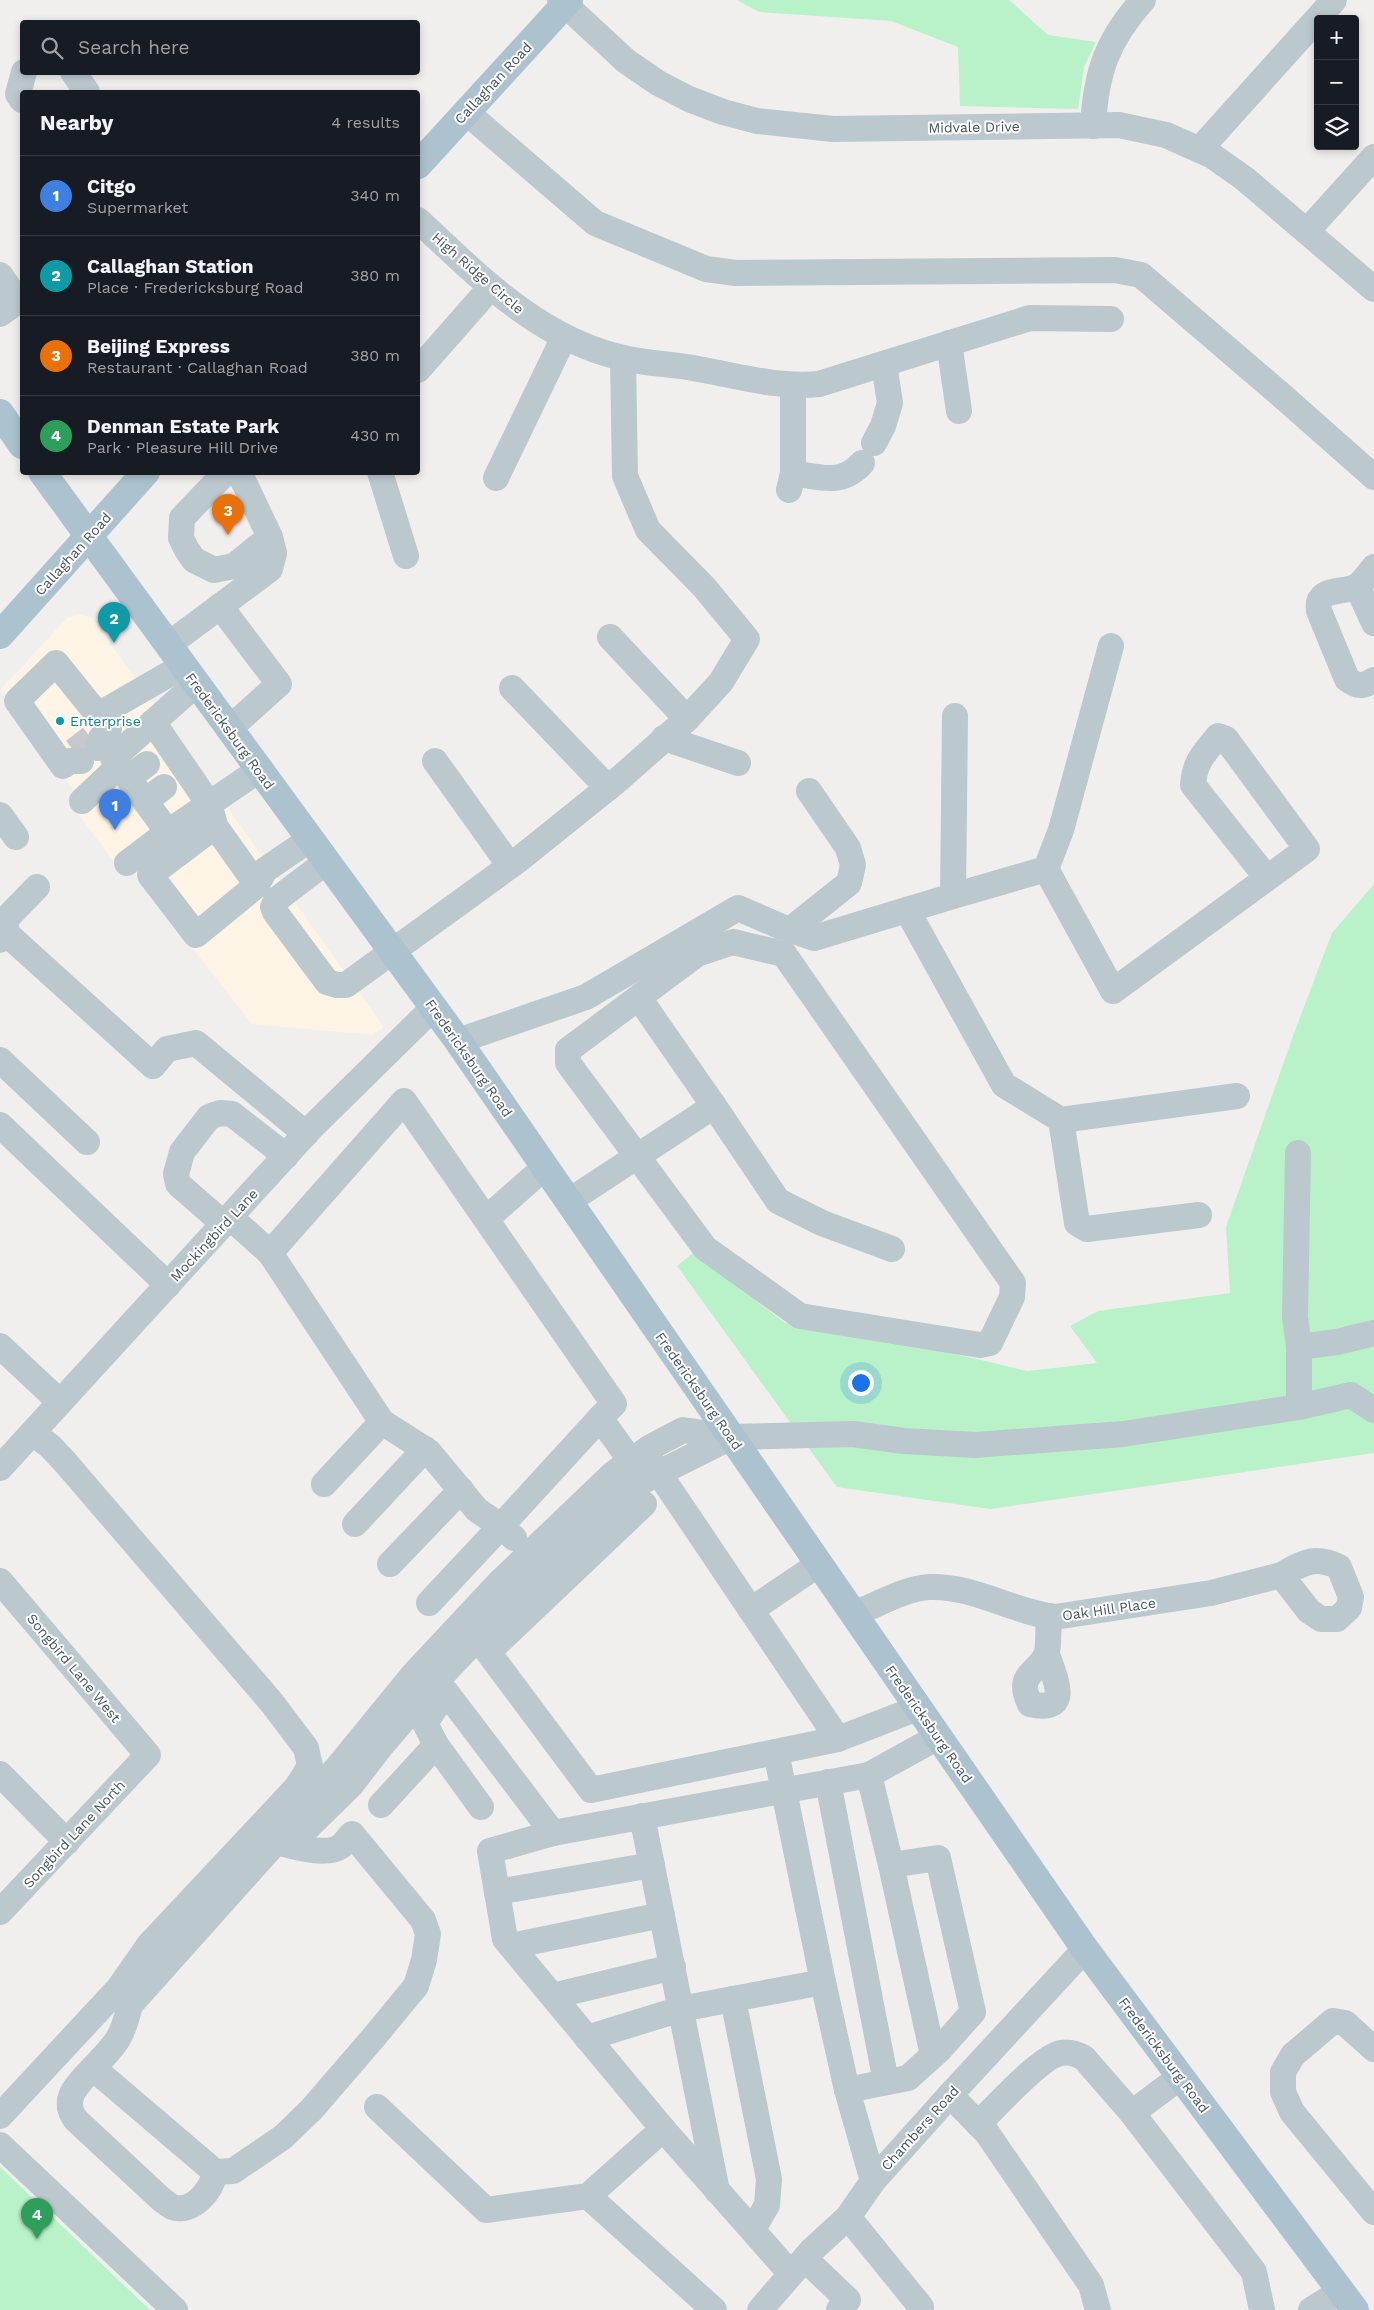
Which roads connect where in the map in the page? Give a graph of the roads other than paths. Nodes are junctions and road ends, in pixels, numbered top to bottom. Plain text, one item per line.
1 (1143, 0) edge
2 (1334, 0) edge
3 (565, 1) edge
4 (23, 75) edge
5 (75, 75) edge
6 (86, 90) edge
7 (20, 97) edge
8 (466, 112) junction
9 (1093, 126) junction
10 (1200, 149) junction
11 (1374, 157) edge
12 (420, 163) edge
13 (420, 222) edge
14 (1307, 231) junction
15 (0, 275) edge
16 (491, 287) junction
17 (1374, 289) edge
18 (13, 304) edge
19 (1111, 319) dead end
20 (564, 337) junction
21 (949, 343) junction
22 (623, 358) junction
23 (884, 364) junction
24 (420, 368) edge
25 (793, 386) junction
26 (959, 411) dead end
27 (0, 413) edge
28 (20, 442) edge
29 (44, 475) edge
30 (143, 475) edge
31 (223, 475) edge
32 (240, 475) edge
33 (381, 475) edge
34 (1374, 477) edge
35 (496, 478) dead end
36 (270, 537) junction
37 (88, 538) junction
38 (406, 556) dead end
39 (1374, 567) edge
40 (1357, 586) junction
41 (220, 606) junction
42 (1374, 623) edge
43 (0, 635) edge
44 (610, 637) dead end
45 (1111, 646) dead end
46 (182, 665) junction
47 (1374, 680) edge
48 (512, 688) dead end
49 (955, 716) dead end
50 (687, 719) junction
51 (153, 722) junction
52 (229, 729) junction
53 (664, 738) junction
54 (88, 744) junction
55 (146, 761) junction
56 (436, 761) dead end
57 (738, 763) dead end
58 (259, 770) junction
59 (169, 784) junction
60 (608, 788) junction
61 (809, 791) dead end
62 (82, 801) dead end
63 (0, 815) edge
64 (212, 815) junction
65 (168, 832) junction
66 (16, 837) dead end
67 (309, 840) junction
68 (326, 862) junction
69 (127, 863) dead end
70 (510, 866) junction
71 (1046, 869) junction
72 (1267, 878) junction
73 (257, 885) junction
74 (37, 887) dead end
75 (953, 896) junction
76 (907, 910) junction
77 (790, 930) junction
78 (3, 937) edge
79 (392, 952) junction
80 (639, 998) junction
81 (434, 1007) junction
82 (458, 1041) junction
83 (0, 1060) edge
84 (1237, 1096) dead end
85 (714, 1106) junction
86 (1061, 1120) junction
87 (0, 1125) edge
88 (306, 1134) junction
89 (87, 1142) dead end
90 (1298, 1152) dead end
91 (286, 1156) junction
92 (636, 1157) junction
93 (545, 1167) junction
94 (569, 1201) junction
95 (1199, 1215) dead end
96 (486, 1219) junction
97 (227, 1220) junction
98 (892, 1249) dead end
99 (270, 1253) junction
100 (168, 1285) junction
101 (1374, 1332) edge
102 (0, 1346) edge
103 (1299, 1347) junction
104 (60, 1402) junction
105 (1299, 1407) junction
106 (1374, 1410) edge
107 (600, 1418) junction
108 (382, 1422) junction
109 (32, 1433) junction
110 (732, 1437) junction
111 (424, 1449) junction
112 (637, 1456) junction
113 (0, 1468) edge
114 (659, 1473) junction
115 (324, 1484) dead end
116 (461, 1490) junction
117 (644, 1504) dead end
118 (355, 1524) dead end
119 (501, 1526) junction
120 (390, 1564) dead end
121 (819, 1564) junction
122 (541, 1572) junction
123 (1281, 1575) dead end
124 (0, 1581) edge
125 (429, 1603) dead end
126 (751, 1610) junction
127 (854, 1614) junction
128 (1049, 1616) junction
129 (488, 1652) junction
130 (1046, 1654) dead end
131 (435, 1680) junction
132 (918, 1708) junction
133 (938, 1737) junction
134 (838, 1739) junction
135 (436, 1745) junction
136 (776, 1752) junction
137 (148, 1755) joint
138 (0, 1774) edge
139 (869, 1775) junction
140 (828, 1782) junction
141 (591, 1790) junction
142 (784, 1790) junction
143 (323, 1797) junction
144 (381, 1805) dead end
145 (481, 1807) dead end
146 (642, 1816) junction
147 (612, 1822) junction
148 (553, 1833) junction
149 (352, 1834) junction
150 (66, 1842) junction
151 (276, 1842) junction
152 (652, 1865) junction
153 (891, 1865) junction
154 (497, 1892) junction
155 (0, 1912) edge
156 (662, 1915) junction
157 (511, 1946) junction
158 (1085, 1949) junction
159 (672, 1967) junction
160 (823, 1982) junction
161 (553, 1996) junction
162 (734, 1999) junction
163 (681, 2009) junction
164 (587, 2038) junction
165 (1374, 2049) edge
166 (933, 2055) junction
167 (92, 2068) junction
168 (1180, 2077) junction
169 (886, 2082) junction
170 (847, 2090) junction
171 (950, 2095) junction
172 (377, 2107) dead end
173 (1132, 2113) junction
174 (0, 2116) edge
175 (978, 2124) junction
176 (663, 2129) junction
177 (0, 2145) edge
178 (215, 2172) junction
179 (873, 2181) junction
180 (718, 2193) junction
181 (588, 2196) junction
182 (1374, 2212) edge
183 (848, 2218) junction
184 (753, 2229) junction
185 (798, 2267) junction
186 (1348, 2301) edge
187 (843, 2305) edge
188 (921, 2307) dead end
189 (175, 2310) edge
190 (714, 2310) edge
191 (760, 2310) edge
192 (1098, 2310) edge
193 (1262, 2310) edge
194 (1311, 2310) edge

1 - 9 street
2 - 10 street
3 - 8 main road, Callaghan Road
3 - 9 street, Midvale Drive
4 - 7 street
5 - 6 street
8 - 12 main road, Callaghan Road
8 - 34 street
9 - 10 street, Midvale Drive
10 - 14 street, Midvale Drive
11 - 14 street
13 - 16 street, High Ridge Circle
14 - 17 street, Midvale Drive
15 - 18 street
16 - 20 street, High Ridge Circle
16 - 24 street
19 - 21 street, High Ridge Circle
20 - 22 street, High Ridge Circle
20 - 35 street
21 - 23 street, High Ridge Circle
21 - 26 street
22 - 25 street, High Ridge Circle
22 - 50 street
23 - 25 street, High Ridge Circle
23 - 25 street
27 - 28 main road
29 - 37 main road, Fredericksburg Road
30 - 37 main road, Callaghan Road
31 - 36 street
32 - 36 street
33 - 38 street
36 - 41 street
37 - 43 main road, Callaghan Road
37 - 46 main road, Fredericksburg Road
39 - 40 street
40 - 42 street
40 - 47 street
41 - 46 street
41 - 52 street
44 - 50 street
45 - 71 street
46 - 51 street
46 - 52 main road, Fredericksburg Road
46 - 54 street
48 - 60 street
49 - 75 street
50 - 53 street
51 - 55 street
51 - 55 street
52 - 58 main road, Fredericksburg Road
53 - 57 street
53 - 60 street
54 - 54 street
55 - 59 street
55 - 59 street
55 - 62 street
56 - 70 street
58 - 64 street
58 - 67 main road, Fredericksburg Road
59 - 64 street
59 - 65 street
60 - 70 street
61 - 77 street
63 - 66 street
64 - 65 street
64 - 73 street
64 - 73 street
65 - 69 street
67 - 68 main road, Fredericksburg Road
67 - 73 street
68 - 79 main road, Fredericksburg Road
68 - 79 street
70 - 79 street
71 - 72 street
71 - 75 street
72 - 72 street
74 - 78 street
75 - 76 street
76 - 77 street
76 - 86 street
77 - 82 street
78 - 88 street
79 - 81 main road, Fredericksburg Road
80 - 85 street
80 - 92 street
80 - 92 street
81 - 82 main road, Fredericksburg Road
81 - 88 street, Mockingbird Lane
82 - 93 main road, Fredericksburg Road
83 - 89 street
84 - 86 street
85 - 92 street
85 - 98 street
86 - 95 street
87 - 100 street
88 - 91 street, Mockingbird Lane
90 - 103 street
91 - 97 street, Mockingbird Lane
91 - 97 street
92 - 94 street
93 - 94 main road, Fredericksburg Road
93 - 96 street
94 - 110 main road, Fredericksburg Road
96 - 99 street
96 - 107 street
97 - 99 street
97 - 100 street, Mockingbird Lane
99 - 108 street
100 - 104 street, Mockingbird Lane
101 - 103 street
102 - 104 street
103 - 105 street
104 - 109 street, Mockingbird Lane
105 - 106 street
105 - 110 street
107 - 112 street
107 - 119 street
108 - 111 street
108 - 115 street
109 - 113 street, Mockingbird Lane
109 - 174 street
110 - 112 street
110 - 114 street
110 - 121 main road, Fredericksburg Road
111 - 116 street
111 - 118 street
112 - 114 street
112 - 122 street
114 - 122 street
114 - 126 street
116 - 119 street
116 - 120 street
117 - 122 street
119 - 122 street
119 - 125 street
121 - 126 street
121 - 127 main road, Fredericksburg Road
122 - 129 street
122 - 131 street
123 - 128 street, Oak Hill Place
124 - 137 street, Songbird Lane West
126 - 134 street
127 - 128 street, Oak Hill Place
127 - 132 main road, Fredericksburg Road
128 - 130 street
129 - 131 street
129 - 141 street
131 - 135 street
131 - 143 street
131 - 148 street
132 - 133 main road, Fredericksburg Road
132 - 134 street
133 - 139 street
133 - 158 main road, Fredericksburg Road
134 - 136 street
135 - 144 street
135 - 145 street
136 - 141 street
136 - 142 street
137 - 150 street, Songbird Lane North
138 - 150 street
139 - 140 street
139 - 153 street
140 - 142 street
140 - 169 street
141 - 147 street
142 - 146 street
142 - 160 street
143 - 149 street
143 - 151 street
146 - 147 street
146 - 152 street
147 - 148 street
148 - 154 street
149 - 151 street
149 - 178 street
150 - 155 street, Songbird Lane North
151 - 167 street
152 - 154 street
152 - 156 street
153 - 166 street
153 - 166 street
154 - 157 street
156 - 157 street
156 - 159 street
157 - 161 street
158 - 168 main road, Fredericksburg Road
158 - 171 street, Chambers Road
159 - 161 street
159 - 163 street
160 - 162 street
160 - 170 street
161 - 164 street
162 - 163 street
162 - 184 street
163 - 164 street
163 - 180 street
164 - 176 street
165 - 182 street
166 - 169 street
167 - 178 street
167 - 178 street
168 - 173 street
168 - 186 main road, Fredericksburg Road
169 - 170 street
170 - 179 street
171 - 175 street
171 - 179 street, Chambers Road
172 - 181 street
173 - 175 street
173 - 193 street
175 - 192 street
176 - 180 street
176 - 181 street
177 - 189 street
179 - 183 street, Chambers Road
180 - 184 street
181 - 190 street
183 - 185 street, Chambers Road
183 - 188 street
184 - 185 street
185 - 187 street
185 - 191 street, Chambers Road
186 - 194 street

